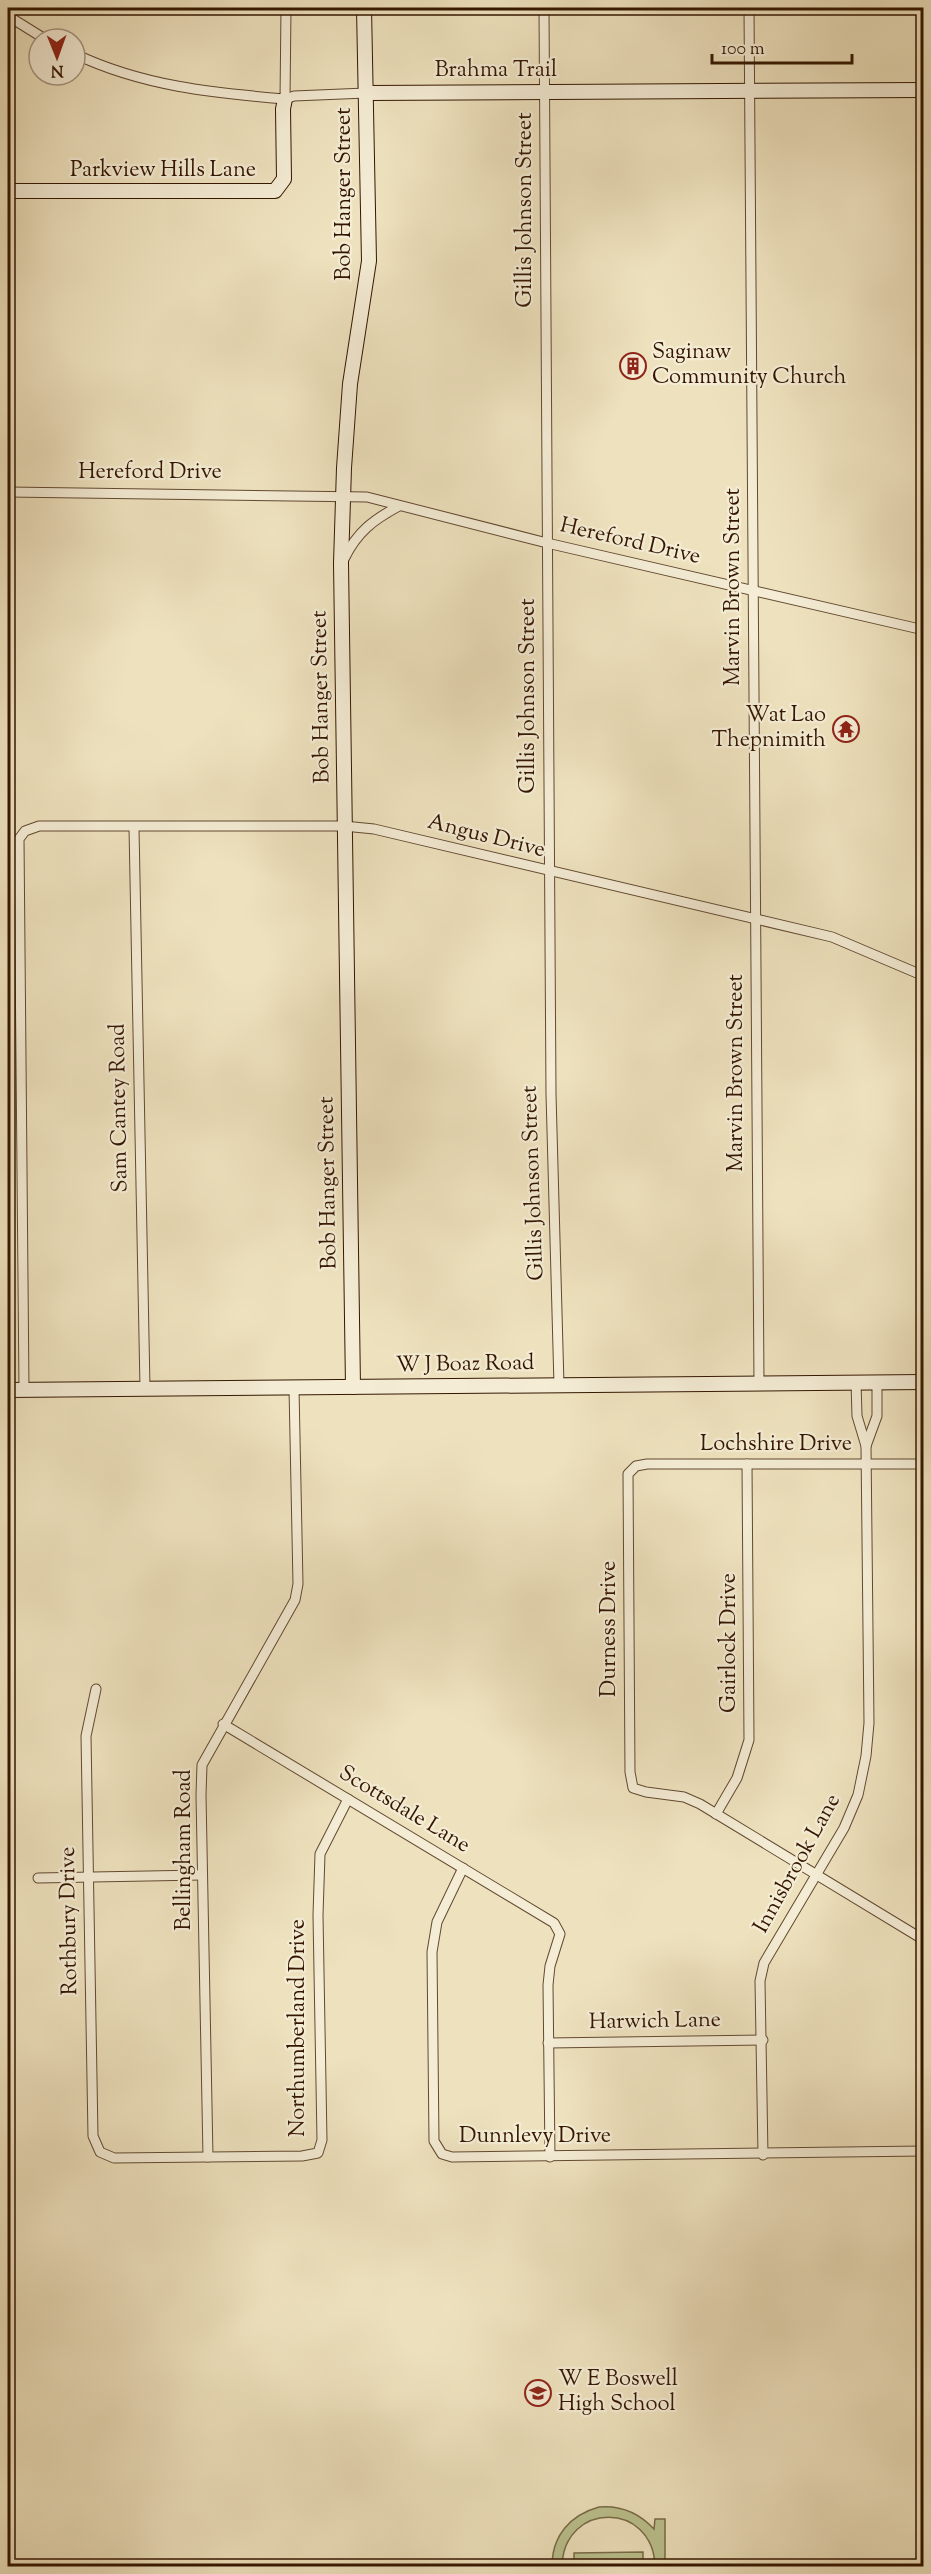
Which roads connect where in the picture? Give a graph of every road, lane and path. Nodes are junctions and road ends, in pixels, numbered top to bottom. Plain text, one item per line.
1 (286, 8) edge
2 (364, 8) edge
3 (544, 8) edge
4 (749, 8) edge
5 (8, 16) edge
6 (27, 28) edge
7 (87, 59) edge
8 (924, 90) edge
9 (749, 91) junction
10 (545, 92) junction
11 (366, 93) junction
12 (285, 99) junction
13 (8, 191) edge
14 (8, 492) edge
15 (343, 495) junction
16 (399, 506) junction
17 (547, 543) junction
18 (341, 563) junction
19 (753, 590) junction
20 (924, 630) edge
21 (344, 826) junction
22 (134, 828) junction
23 (549, 872) junction
24 (755, 918) junction
25 (924, 976) edge
26 (856, 1382) junction
27 (877, 1382) junction
28 (924, 1382) edge
29 (759, 1383) junction
30 (559, 1384) junction
31 (353, 1387) junction
32 (145, 1388) junction
33 (294, 1388) junction
34 (8, 1390) edge
35 (24, 1390) junction
36 (866, 1446) junction
37 (747, 1464) junction
38 (867, 1464) junction
39 (924, 1464) edge
40 (630, 1470) joint
41 (96, 1689) dead end
42 (223, 1724) junction
43 (348, 1798) junction
44 (716, 1814) junction
45 (463, 1868) junction
46 (202, 1875) junction
47 (816, 1876) junction
48 (89, 1877) junction
49 (38, 1878) dead end
50 (922, 1936) edge
51 (763, 2040) junction
52 (548, 2043) junction
53 (924, 2151) edge
54 (100, 2152) joint
55 (763, 2155) junction
56 (208, 2157) junction
57 (550, 2157) junction

1 - 12 street, Parkview Hills Lane
2 - 11 street, Bob Hanger Street
3 - 10 street, Gillis Johnson Street
4 - 9 street, Marvin Brown Street
5 - 6 street
7 - 12 street, Brahma Trail
8 - 9 street, Brahma Trail
9 - 10 street, Brahma Trail
9 - 19 street, Marvin Brown Street
10 - 11 street, Brahma Trail
10 - 17 street, Gillis Johnson Street
11 - 12 street, Brahma Trail
11 - 15 street, Bob Hanger Street
12 - 13 street, Parkview Hills Lane
14 - 15 street, Hereford Drive
15 - 16 street, Hereford Drive
15 - 18 street, Bob Hanger Street
16 - 17 street, Hereford Drive
16 - 18 street
17 - 19 street, Hereford Drive
17 - 23 street, Gillis Johnson Street
18 - 21 street, Bob Hanger Street
19 - 20 street, Hereford Drive
19 - 24 street, Marvin Brown Street
21 - 22 street, Angus Drive
21 - 23 street, Angus Drive
21 - 31 street, Bob Hanger Street
22 - 32 street, Sam Cantey Road
22 - 35 street, Angus Drive
23 - 24 street, Angus Drive
23 - 30 street, Gillis Johnson Street
24 - 25 street, Angus Drive
24 - 29 street, Marvin Brown Street
26 - 27 street, W J Boaz Road
26 - 29 street, W J Boaz Road
26 - 36 street, Innisbrook Lane
27 - 28 street, W J Boaz Road
27 - 36 street, Innisbrook Lane
29 - 30 street, W J Boaz Road
30 - 31 street, W J Boaz Road
31 - 33 street, W J Boaz Road
32 - 33 street, W J Boaz Road
32 - 35 street, W J Boaz Road
33 - 42 street, Bellingham Road
34 - 35 street, W J Boaz Road
36 - 38 street, Innisbrook Lane
37 - 38 street, Lochshire Drive
37 - 40 street, Lochshire Drive
37 - 44 street, Gairlock Drive
38 - 39 street, Lochshire Drive
38 - 47 street, Innisbrook Lane
40 - 44 street, Durness Drive
41 - 48 street, Rothbury Drive
42 - 43 street, Scottsdale Lane
42 - 46 street, Bellingham Road
43 - 45 street, Scottsdale Lane
43 - 56 street, Northumberland Drive
44 - 47 street
45 - 52 street, Scottsdale Lane
45 - 57 street, Dunnlevy Drive
46 - 48 street
46 - 56 street, Bellingham Road
47 - 50 street
47 - 51 street, Innisbrook Lane
48 - 49 street
48 - 54 street, Rothbury Drive
51 - 52 street, Harwich Lane
51 - 55 street, Innisbrook Lane
52 - 57 street
53 - 55 street, Dunnlevy Drive
54 - 56 street, Northumberland Drive
55 - 57 street, Dunnlevy Drive

